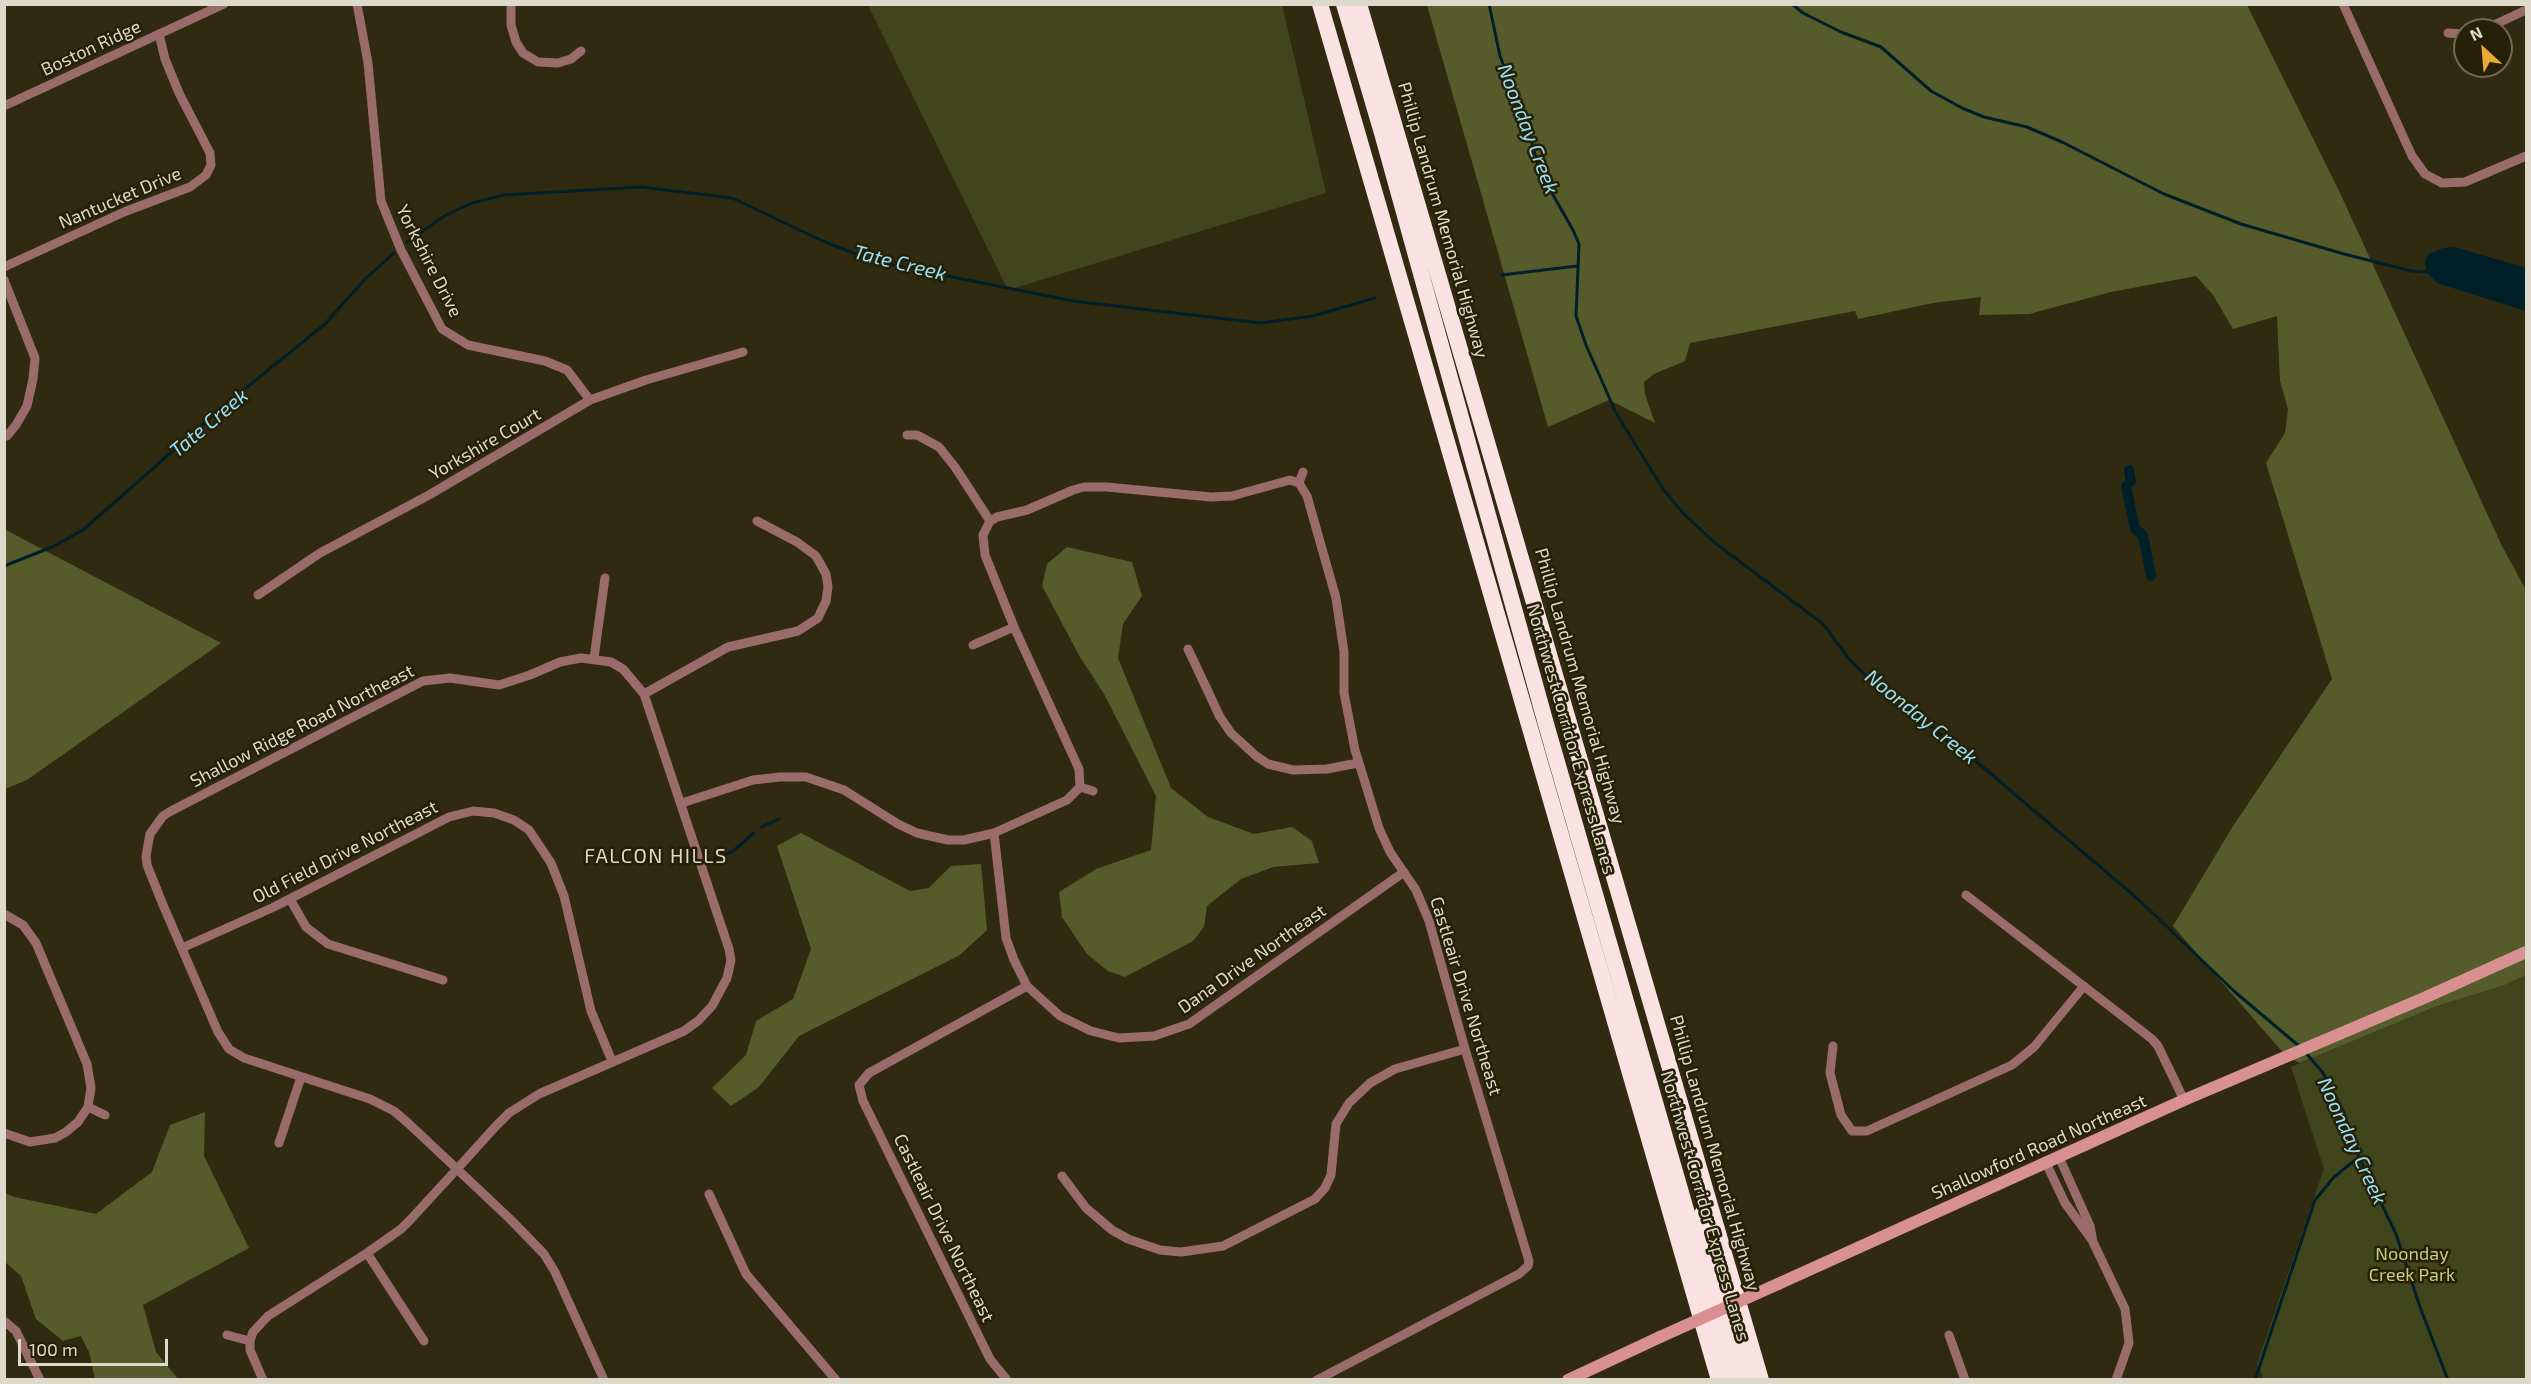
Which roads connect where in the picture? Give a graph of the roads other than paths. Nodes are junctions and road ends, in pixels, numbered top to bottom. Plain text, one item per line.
1 (225, 4) edge
2 (357, 4) edge
3 (511, 4) edge
4 (1320, 4) edge
5 (1344, 4) edge
6 (1359, 4) edge
7 (2343, 4) edge
8 (2526, 10) edge
9 (2509, 18) edge
10 (2448, 33) dead end
11 (2453, 33) edge
12 (159, 34) junction
13 (582, 51) dead end
14 (4, 106) edge
15 (2526, 156) edge
16 (4, 267) edge
17 (4, 280) edge
18 (743, 352) dead end
19 (590, 400) junction
20 (907, 435) dead end
21 (7, 436) dead end
22 (1303, 472) dead end
23 (1299, 483) junction
24 (990, 521) junction
25 (757, 522) dead end
26 (605, 578) dead end
27 (258, 595) dead end
28 (1014, 627) junction
29 (973, 645) dead end
30 (1188, 649) dead end
31 (594, 658) junction
32 (644, 694) junction
33 (1358, 763) junction
34 (1080, 787) junction
35 (1093, 791) dead end
36 (682, 803) junction
37 (994, 833) junction
38 (1404, 872) junction
39 (1966, 894) dead end
40 (290, 899) junction
41 (4, 914) edge
42 (182, 948) junction
43 (2526, 952) edge
44 (443, 980) dead end
45 (1027, 986) junction
46 (2084, 986) junction
47 (1648, 995) junction
48 (1833, 1046) dead end
49 (1465, 1049) junction
50 (612, 1060) junction
51 (301, 1077) junction
52 (2184, 1100) junction
53 (88, 1107) junction
54 (105, 1114) dead end
55 (1851, 1131) junction
56 (4, 1133) edge
57 (1848, 1141) dead end
58 (279, 1143) dead end
59 (2059, 1157) junction
60 (2046, 1163) junction
61 (457, 1169) junction
62 (1062, 1176) dead end
63 (709, 1194) dead end
64 (2093, 1242) junction
65 (367, 1253) junction
66 (1528, 1266) junction
67 (1537, 1271) dead end
68 (4, 1321) edge
69 (227, 1335) dead end
70 (1949, 1335) dead end
71 (250, 1341) junction
72 (424, 1341) dead end
73 (40, 1380) edge
74 (263, 1380) edge
75 (604, 1380) edge
76 (837, 1380) edge
77 (1007, 1380) edge
78 (1317, 1380) edge
79 (1568, 1380) edge
80 (1719, 1380) edge
81 (1735, 1380) edge
82 (1747, 1380) edge
83 (1761, 1380) edge
84 (1965, 1380) edge
85 (2116, 1380) edge

1 - 12 street, Boston Ridge
2 - 19 street, Yorkshire Drive
3 - 13 street
4 - 80 highway
5 - 81 highway, Northwest Corridor Express Lanes
6 - 47 highway, Phillip Landrum Memorial Highway
7 - 15 street
8 - 9 street
10 - 11 street
12 - 14 street, Boston Ridge
12 - 16 street, Nantucket Drive
17 - 21 street
18 - 19 street, Yorkshire Court
19 - 27 street, Yorkshire Court
20 - 24 street
22 - 23 street
23 - 24 street
23 - 33 street, Castleair Drive Northeast
24 - 28 street
25 - 32 street
26 - 31 street
28 - 29 street
28 - 34 street
30 - 33 street
31 - 32 street, Shallow Ridge Road Northeast
31 - 42 street, Shallow Ridge Road Northeast
32 - 36 street, Shallow Ridge Road Northeast
33 - 38 street, Castleair Drive Northeast
34 - 35 street
34 - 37 street
36 - 37 street
36 - 50 street, Shallow Ridge Road Northeast
37 - 45 street, Dana Drive Northeast
38 - 45 street, Dana Drive Northeast
38 - 49 street, Castleair Drive Northeast
39 - 46 street
40 - 42 street, Old Field Drive Northeast
40 - 44 street
40 - 50 street, Old Field Drive Northeast
41 - 53 street
42 - 51 street, Shallow Ridge Road Northeast
43 - 52 street, Shallowford Road Northeast
45 - 77 street, Castleair Drive Northeast
46 - 52 street
46 - 55 street
47 - 82 highway
47 - 83 highway, Phillip Landrum Memorial Highway
48 - 55 street
49 - 62 street
49 - 66 street, Castleair Drive Northeast
50 - 61 street, Shallow Ridge Road Northeast
51 - 58 street
51 - 61 street, Shallow Ridge Road Northeast
52 - 59 street, Shallowford Road Northeast
53 - 54 street
53 - 56 street
55 - 57 street
59 - 60 street, Shallowford Road Northeast
59 - 64 street
60 - 64 street
60 - 79 street, Shallowford Road Northeast, bridge
61 - 65 street, Shallow Ridge Road Northeast
61 - 75 street
63 - 76 street
64 - 85 street
65 - 71 street, Shallow Ridge Road Northeast
65 - 72 street
66 - 67 street
66 - 78 street
68 - 73 street
69 - 71 street
70 - 84 street
71 - 74 street

